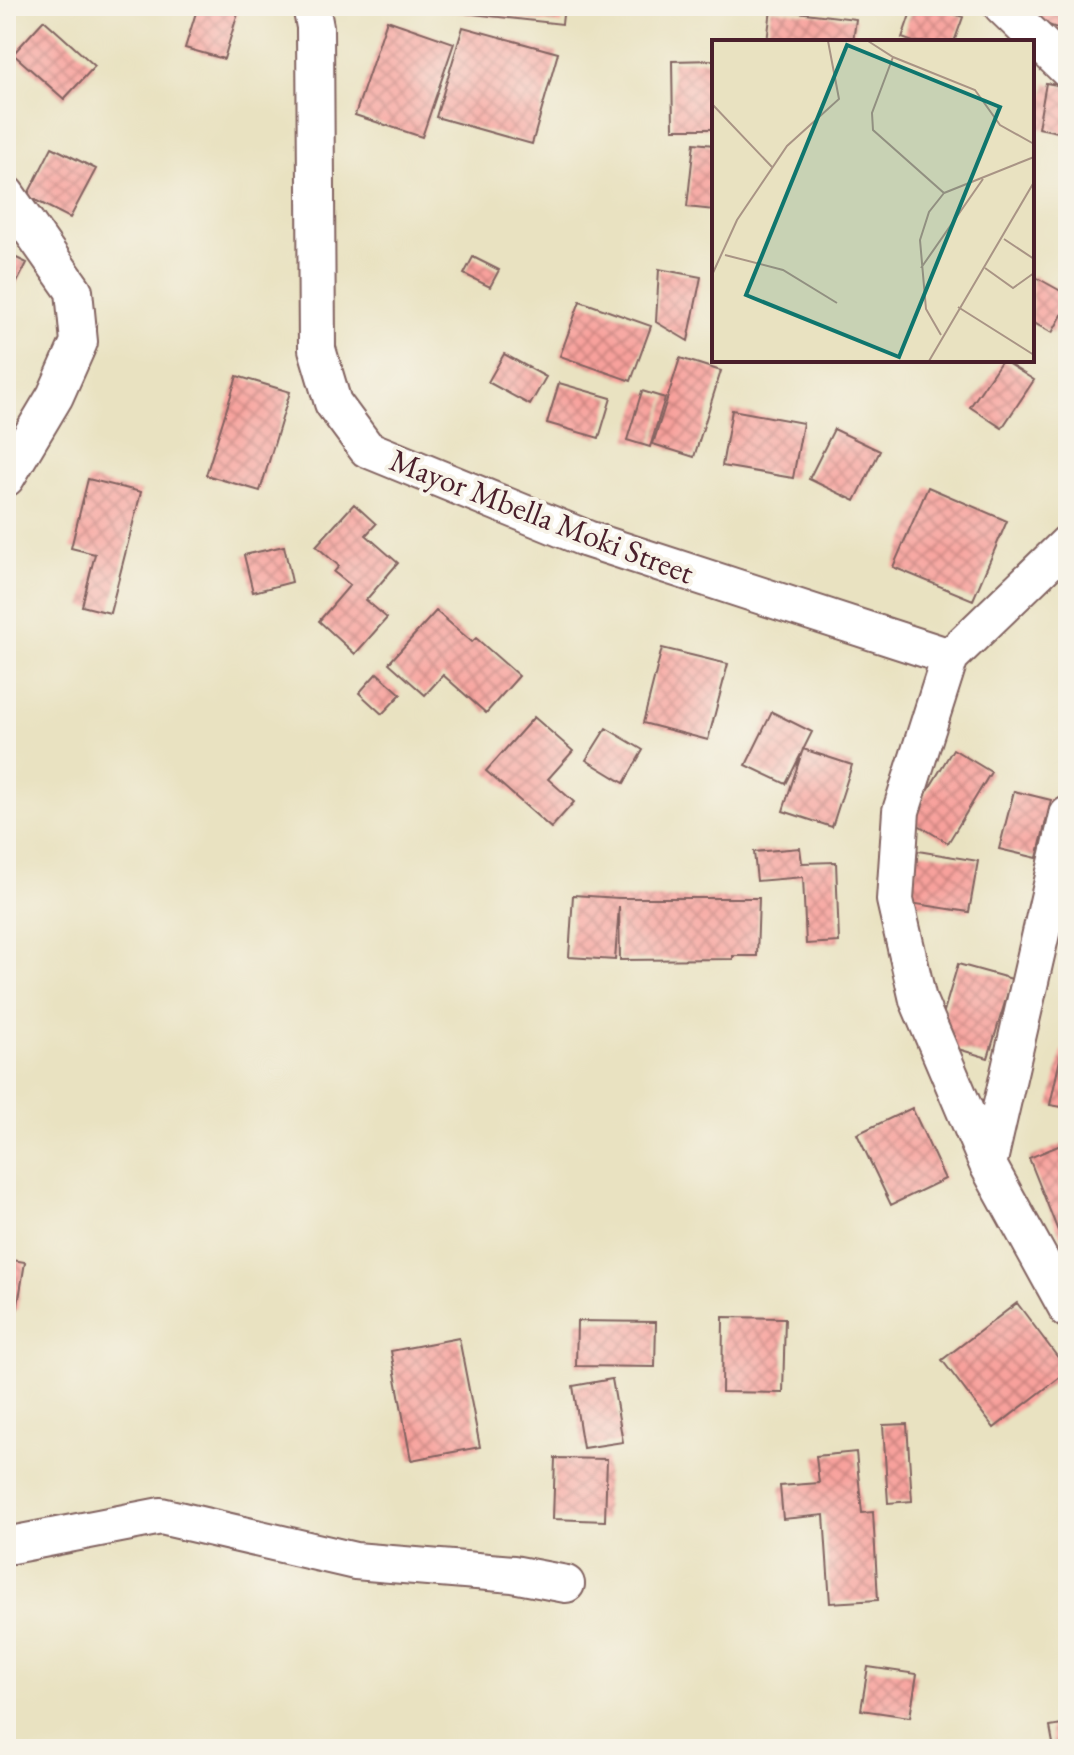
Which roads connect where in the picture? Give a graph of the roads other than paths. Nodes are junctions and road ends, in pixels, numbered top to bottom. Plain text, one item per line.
1 (311, 6) edge
2 (1002, 6) edge
3 (1068, 70) edge
4 (6, 194) edge
5 (6, 478) edge
6 (1068, 543) edge
7 (950, 657) junction
8 (1068, 815) edge
9 (988, 1165) junction
10 (1068, 1310) edge
11 (6, 1546) edge
12 (566, 1584) dead end

1 - 7 street, Mayor Mbella Moki Street
2 - 3 street
4 - 5 street
6 - 7 street
7 - 9 street
8 - 9 street
9 - 10 street
11 - 12 street

